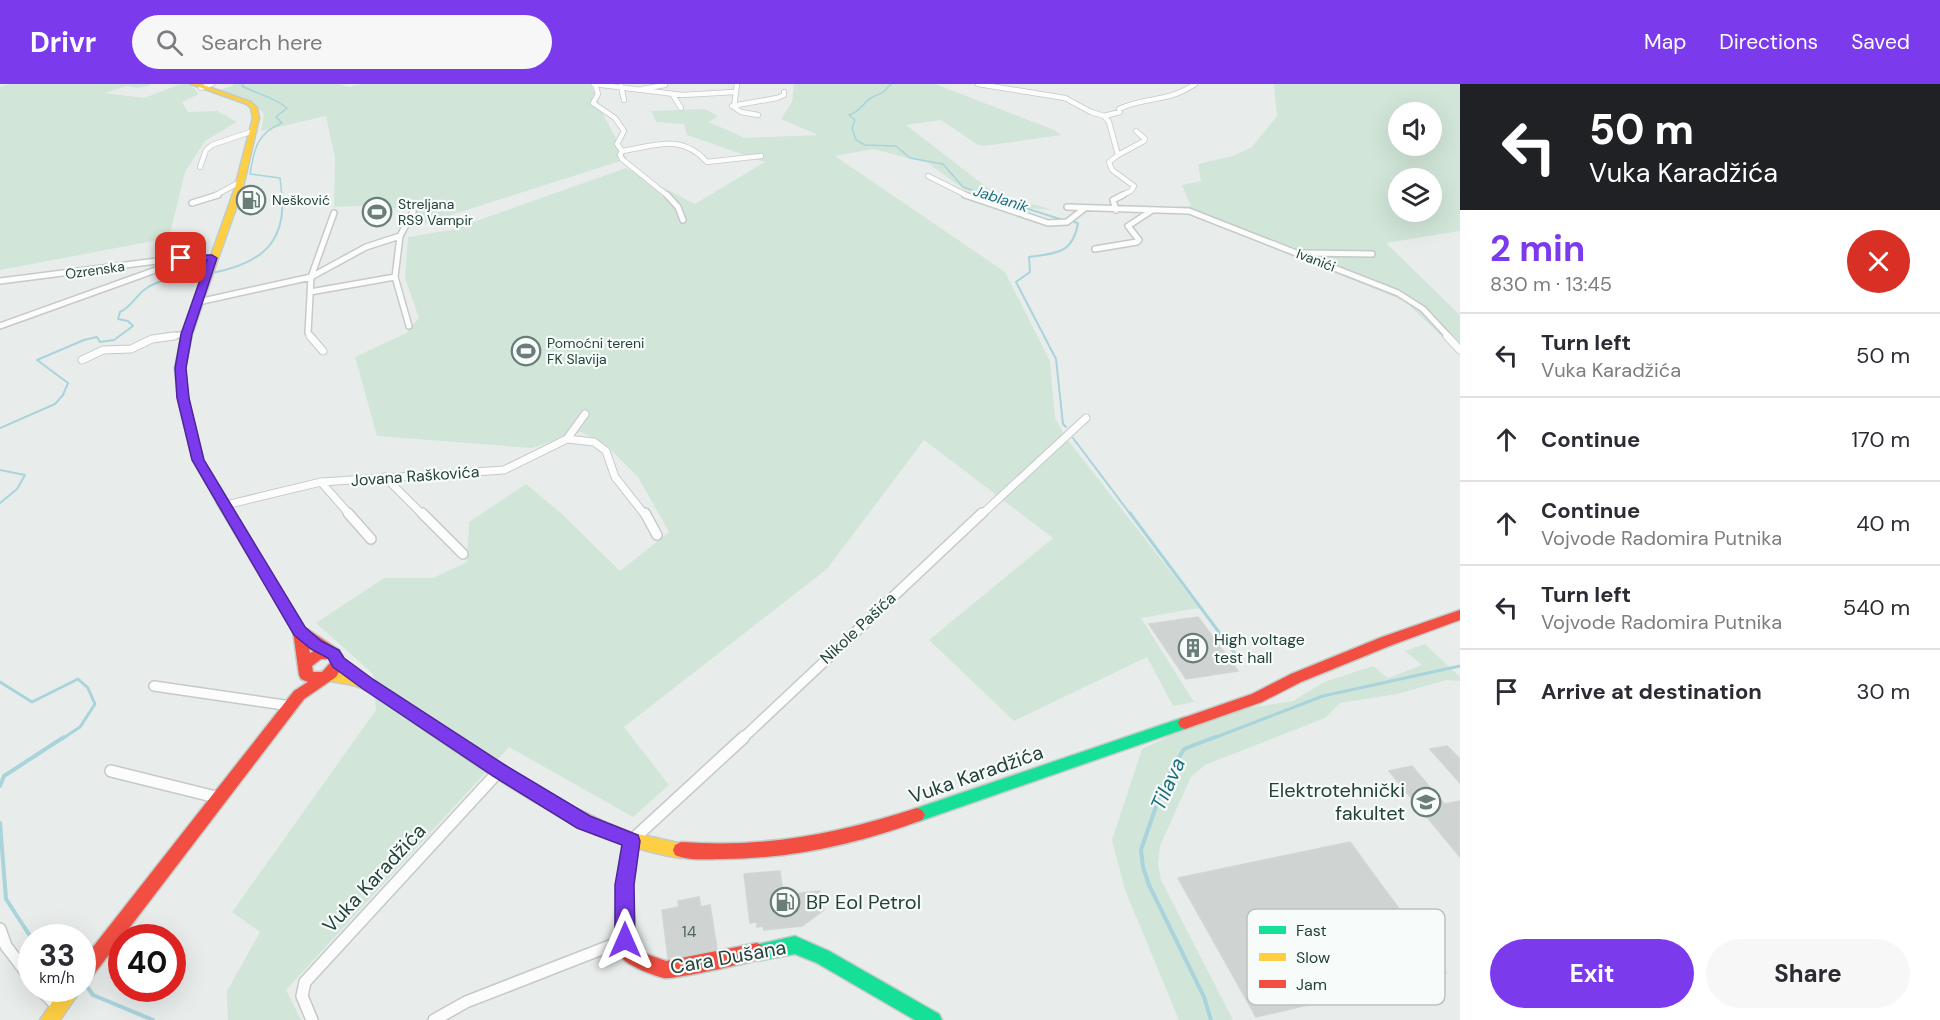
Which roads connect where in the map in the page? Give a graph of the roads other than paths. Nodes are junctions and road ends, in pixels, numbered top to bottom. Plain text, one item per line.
1 (595, 84) edge
2 (665, 84) edge
3 (737, 84) edge
4 (978, 84) edge
5 (1195, 84) edge
6 (202, 85) edge
7 (621, 86) junction
8 (634, 90) junction
9 (735, 92) junction
10 (784, 92) dead end
11 (674, 95) junction
12 (624, 100) dead end
13 (732, 106) junction
14 (681, 108) dead end
15 (758, 115) dead end
16 (1104, 116) junction
17 (253, 130) junction
18 (1136, 131) dead end
19 (622, 151) junction
20 (1118, 155) junction
21 (761, 156) dead end
22 (200, 167) dead end
23 (928, 176) dead end
24 (240, 182) junction
25 (192, 202) dead end
26 (1067, 207) dead end
27 (1085, 208) junction
28 (1116, 210) junction
29 (1152, 211) junction
30 (413, 212) dead end
31 (334, 213) dead end
32 (683, 220) dead end
33 (400, 236) junction
34 (1095, 249) dead end
35 (1301, 254) junction
36 (1372, 254) dead end
37 (212, 258) junction
38 (190, 259) junction
39 (311, 277) junction
40 (395, 277) junction
41 (0, 281) edge
42 (310, 292) junction
43 (198, 302) junction
44 (0, 326) edge
45 (409, 326) dead end
46 (187, 334) junction
47 (1460, 350) edge
48 (322, 351) dead end
49 (81, 360) dead end
50 (585, 414) dead end
51 (1086, 418) dead end
52 (567, 439) junction
53 (385, 477) junction
54 (321, 482) junction
55 (226, 505) junction
56 (657, 535) dead end
57 (371, 539) dead end
58 (463, 554) dead end
59 (1460, 615) edge
60 (299, 631) junction
61 (329, 652) junction
62 (338, 662) junction
63 (305, 669) junction
64 (325, 676) junction
65 (369, 684) junction
66 (154, 686) dead end
67 (299, 695) junction
68 (291, 706) junction
69 (111, 771) dead end
70 (499, 771) junction
71 (220, 798) junction
72 (631, 841) junction
73 (0, 929) edge
74 (625, 940) junction
75 (96, 958) edge
76 (18, 962) edge
77 (53, 1002) edge
78 (62, 1002) edge
79 (58, 1007) junction
80 (49, 1020) edge
81 (312, 1020) edge
82 (434, 1020) edge
83 (933, 1020) edge

1 - 7 street
1 - 19 street
2 - 8 street
3 - 9 street
4 - 16 street
5 - 16 street
6 - 17 main road
7 - 8 street
7 - 12 street
8 - 11 street
9 - 11 street
9 - 13 street
10 - 13 street
11 - 14 street
13 - 15 street
16 - 20 street
17 - 22 street
17 - 24 main road
18 - 20 street
19 - 21 street
19 - 32 street
20 - 28 street
23 - 27 street
24 - 25 street
24 - 37 main road
26 - 27 street, Ivanići
27 - 28 street, Ivanići
28 - 29 street, Ivanići
29 - 34 street
29 - 35 street, Ivanići
30 - 33 street
31 - 39 street
33 - 39 street
33 - 40 street
35 - 36 street
35 - 47 street, Ivanići
37 - 38 street, Ozrenska
37 - 43 main road
38 - 41 street, Ozrenska
38 - 44 street
39 - 42 street
39 - 43 street
40 - 42 street
40 - 45 street
42 - 48 street
43 - 46 main road
46 - 49 street
46 - 55 main road
50 - 52 street, Jovana Raškovića
51 - 72 street, Nikole Pašića
52 - 53 street, Jovana Raškovića
52 - 56 street
53 - 54 street, Jovana Raškovića
53 - 58 street
54 - 55 street, Jovana Raškovića
54 - 57 street
55 - 60 main road
59 - 72 main road, Vuka Karadžića
60 - 61 main road
60 - 63 main road
61 - 62 main road
61 - 63 main road
62 - 64 main road
62 - 65 main road, Vuka Karadžića
63 - 64 main road
63 - 67 main road
64 - 65 main road
64 - 67 main road
65 - 70 main road, Vuka Karadžića
66 - 68 street
67 - 68 main road
68 - 71 main road
69 - 71 street
70 - 72 main road, Vuka Karadžića
70 - 81 street, Vuka Karadžića
71 - 75 main road
72 - 74 main road
73 - 76 street
74 - 82 street
74 - 83 main road, Cara Dušana
77 - 79 street
78 - 79 main road
79 - 80 main road

